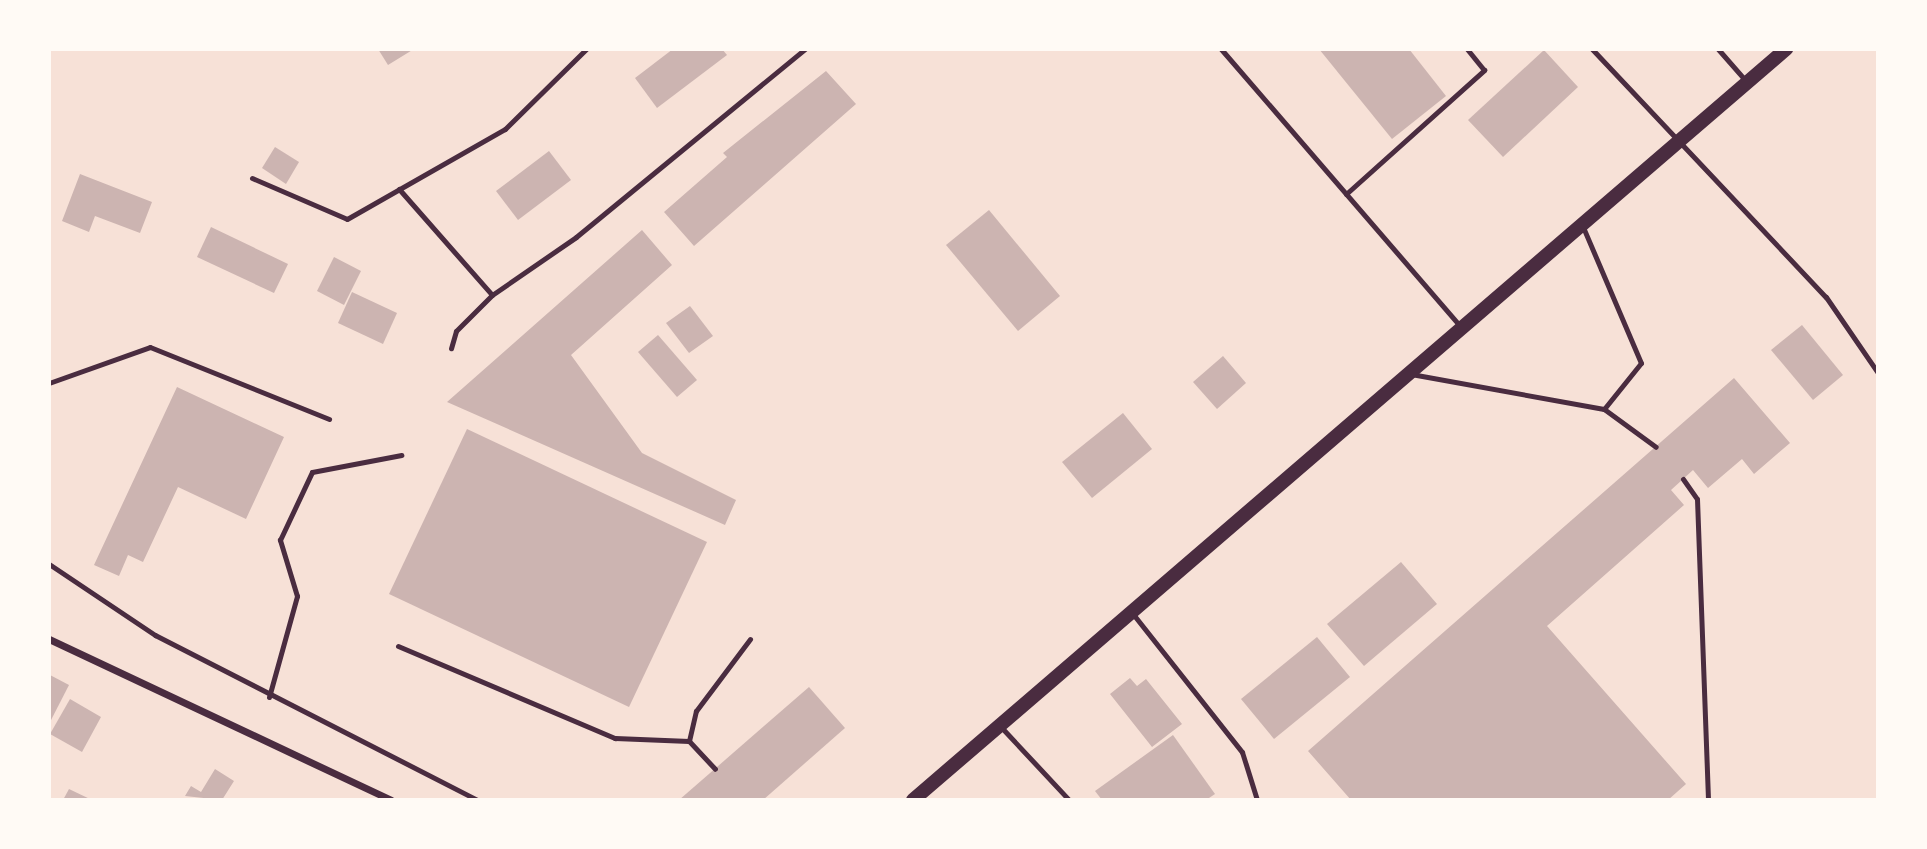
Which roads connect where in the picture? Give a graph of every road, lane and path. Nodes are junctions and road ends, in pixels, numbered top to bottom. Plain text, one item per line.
1 (586, 49) edge
2 (805, 49) edge
3 (1221, 49) edge
4 (1467, 49) edge
5 (1592, 49) edge
6 (1718, 49) edge
7 (1786, 49) edge
8 (1748, 82) junction
9 (1675, 144) junction
10 (252, 178) dead end
11 (399, 189) junction
12 (1346, 194) junction
13 (1581, 224) junction
14 (492, 295) junction
15 (1461, 327) junction
16 (451, 348) dead end
17 (1878, 373) edge
18 (1407, 374) junction
19 (49, 383) edge
20 (1604, 409) junction
21 (329, 419) dead end
22 (1656, 447) dead end
23 (401, 455) dead end
24 (1683, 479) dead end
25 (49, 564) edge
26 (1133, 614) junction
27 (49, 639) edge
28 (750, 639) dead end
29 (398, 646) dead end
30 (270, 697) junction
31 (1001, 727) junction
32 (689, 741) junction
33 (715, 768) dead end
34 (391, 800) edge
35 (478, 800) edge
36 (913, 800) edge
37 (1069, 800) edge
38 (1257, 800) edge
39 (1708, 800) edge

1 - 11 lane
2 - 14 lane
3 - 12 lane
4 - 12 lane
5 - 9 lane
6 - 8 lane
7 - 8 main road
8 - 9 main road
9 - 13 main road
9 - 17 lane
10 - 11 lane
11 - 14 lane
12 - 15 lane
13 - 15 main road
13 - 20 lane
14 - 16 lane
15 - 18 main road
18 - 20 lane
18 - 26 main road
19 - 21 lane
20 - 22 lane
23 - 30 lane
24 - 39 lane
25 - 30 lane
26 - 31 main road
26 - 38 lane
27 - 34 street
28 - 32 lane
29 - 32 lane
30 - 35 lane
31 - 36 main road
31 - 37 lane
32 - 33 lane

